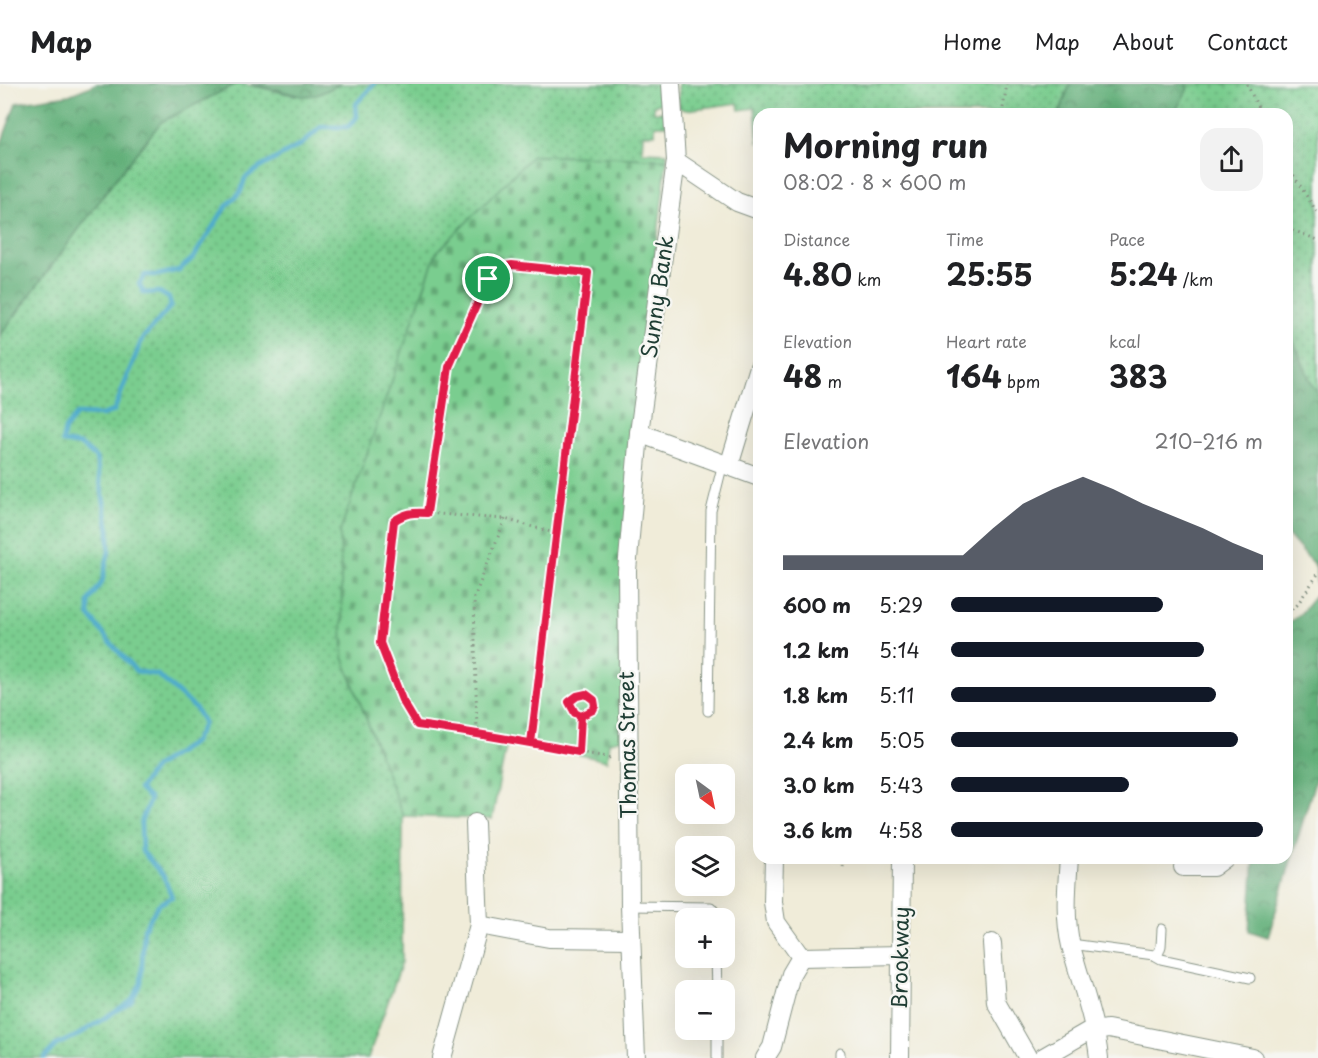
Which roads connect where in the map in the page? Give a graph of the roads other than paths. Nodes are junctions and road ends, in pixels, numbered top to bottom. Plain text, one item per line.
1 (671, 84) edge
2 (676, 161) junction
3 (753, 208) edge
4 (753, 404) edge
5 (639, 433) junction
6 (726, 464) junction
7 (753, 475) edge
8 (708, 711) dead end
9 (475, 823) dead end
10 (774, 864) edge
11 (902, 864) edge
12 (1069, 864) edge
13 (1217, 864) edge
14 (1183, 867) dead end
15 (630, 906) junction
16 (712, 908) edge
17 (479, 926) junction
18 (1162, 929) dead end
19 (632, 939) junction
20 (992, 943) dead end
21 (1071, 944) junction
22 (902, 955) junction
23 (1154, 955) junction
24 (801, 957) junction
25 (1251, 978) dead end
26 (1096, 1030) junction
27 (717, 1040) edge
28 (442, 1058) edge
29 (636, 1058) edge
30 (717, 1058) edge
31 (765, 1058) edge
32 (900, 1058) edge
33 (1029, 1058) edge
34 (1042, 1058) edge
35 (1099, 1058) edge
36 (1253, 1058) edge

1 - 2 street, Sunny Bank
2 - 3 street
2 - 5 street, Sunny Bank
4 - 6 street
5 - 6 street
5 - 15 street, Thomas Street
6 - 7 street
6 - 8 lane
9 - 17 street
10 - 24 street
11 - 22 street, Brookway
12 - 21 street
13 - 14 street
15 - 16 lane
15 - 19 street, Thomas Street
17 - 19 street
17 - 28 street
18 - 23 lane
19 - 29 street, Thomas Street
20 - 33 street
21 - 23 lane
21 - 26 street
22 - 24 street
22 - 32 street, Brookway
23 - 25 lane
24 - 31 street
26 - 34 street
26 - 35 street
26 - 36 street
27 - 30 lane

